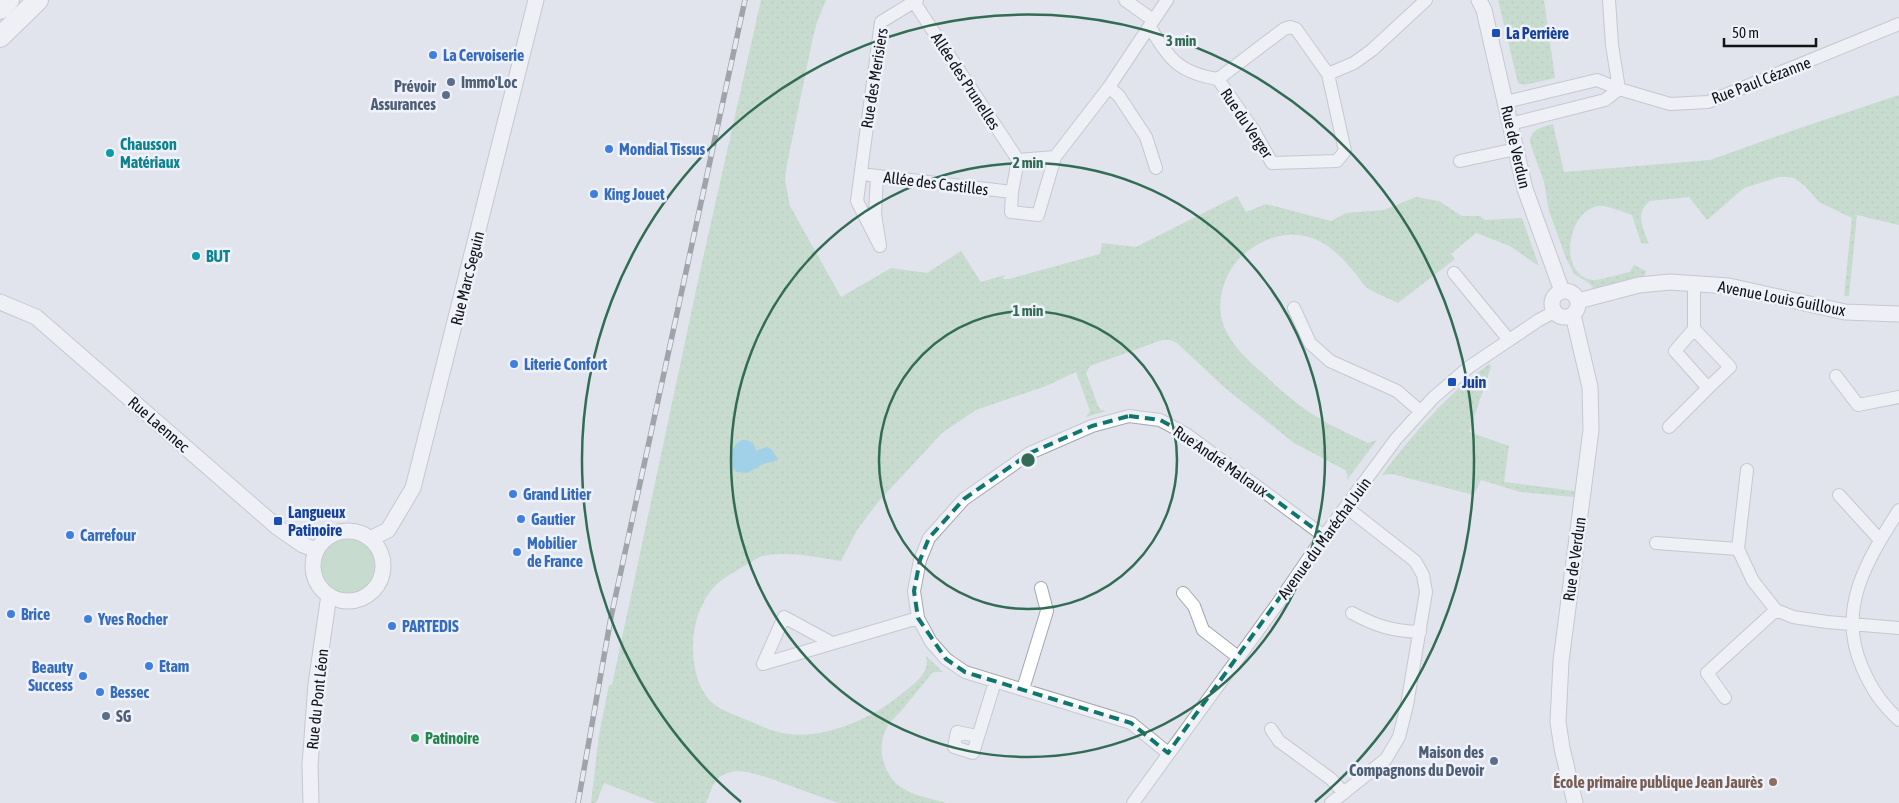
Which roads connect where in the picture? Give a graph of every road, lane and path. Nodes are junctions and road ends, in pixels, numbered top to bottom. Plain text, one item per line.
1 (9, 0) edge
2 (38, 0) edge
3 (536, 0) edge
4 (1125, 0) edge
5 (1167, 0) edge
6 (1426, 0) edge
7 (1479, 0) edge
8 (1608, 0) edge
9 (916, 1) edge
10 (0, 9) edge
11 (1151, 24) junction
12 (1899, 24) edge
13 (0, 38) edge
14 (1328, 74) junction
15 (1218, 79) junction
16 (1109, 87) junction
17 (1619, 89) junction
18 (1506, 102) junction
19 (1510, 124) junction
20 (1516, 149) junction
21 (1056, 157) junction
22 (1018, 160) junction
23 (1460, 161) dead end
24 (1156, 168) dead end
25 (860, 174) junction
26 (877, 176) junction
27 (1012, 192) junction
28 (1454, 274) dead end
29 (1694, 284) junction
30 (1562, 291) junction
31 (0, 302) edge
32 (1294, 308) dead end
33 (1576, 308) junction
34 (1554, 312) junction
35 (1899, 314) edge
36 (1694, 328) junction
37 (1509, 340) junction
38 (1836, 376) dead end
39 (1708, 388) junction
40 (1899, 397) edge
41 (1420, 411) junction
42 (1669, 428) dead end
43 (1747, 470) dead end
44 (1839, 495) dead end
45 (1346, 507) junction
46 (1899, 510) edge
47 (1324, 536) junction
48 (370, 539) junction
49 (1880, 540) junction
50 (1656, 542) dead end
51 (1738, 549) junction
52 (317, 550) junction
53 (1041, 588) dead end
54 (1184, 593) dead end
55 (329, 596) junction
56 (1776, 610) junction
57 (1352, 613) dead end
58 (918, 618) junction
59 (1851, 625) junction
60 (1899, 628) edge
61 (1420, 632) junction
62 (832, 643) junction
63 (1238, 657) junction
64 (995, 682) junction
65 (1023, 689) junction
66 (1726, 698) dead end
67 (1899, 720) edge
68 (1271, 728) dead end
69 (977, 736) dead end
70 (1168, 753) junction
71 (1344, 793) junction
72 (311, 803) edge
73 (1133, 803) edge
74 (1331, 803) edge
75 (1575, 803) edge

1 - 10 highway
2 - 13 highway
3 - 48 street, Rue Marc Seguin
4 - 11 street, Rue du Verger
5 - 11 street
6 - 14 street
7 - 18 street, Rue de Verdun
8 - 17 street
9 - 22 street, Allée des Prunelles
9 - 25 street, Rue des Merisiers
11 - 15 street, Rue du Verger
11 - 16 street
12 - 17 street, Rue Paul Cézanne
14 - 15 street, Rue du Verger
14 - 15 street, Rue du Verger
16 - 21 street
16 - 24 street
17 - 18 street, Rue Paul Cézanne
17 - 19 street
18 - 19 street, Rue de Verdun
19 - 20 street, Rue de Verdun
20 - 23 street
20 - 30 street, Rue de Verdun
21 - 22 street
21 - 27 street
22 - 27 street
25 - 26 street, Allée des Castilles
25 - 26 street
26 - 27 street, Allée des Castilles
28 - 37 street
29 - 33 street, Avenue Louis Guilloux
29 - 35 street, Avenue Louis Guilloux
29 - 36 street
30 - 33 street
30 - 34 street
31 - 52 street, Rue Laennec
32 - 41 street
33 - 34 street
33 - 75 street, Rue de Verdun
34 - 37 street, Avenue du Maréchal Juin
36 - 39 street
36 - 39 street
37 - 41 street, Avenue du Maréchal Juin
38 - 40 street
39 - 42 street
41 - 45 street, Avenue du Maréchal Juin
43 - 51 street
44 - 49 street
45 - 47 street, Avenue du Maréchal Juin
45 - 61 street
46 - 49 street
47 - 58 street, Rue André Malraux
47 - 63 street, Avenue du Maréchal Juin
48 - 52 street
48 - 55 street
49 - 59 street
50 - 51 street
51 - 56 street
52 - 55 street
53 - 65 street
54 - 63 street
55 - 72 street, Rue du Pont Léon
56 - 59 street
56 - 66 street
57 - 61 street
58 - 62 street
58 - 64 street, Rue André Malraux
59 - 60 street
59 - 67 street
61 - 71 street
62 - 62 street
63 - 70 street, Avenue du Maréchal Juin
64 - 65 street, Rue André Malraux
64 - 69 street
65 - 70 street, Rue André Malraux
68 - 71 street
70 - 73 street, Avenue du Maréchal Juin
71 - 74 street

